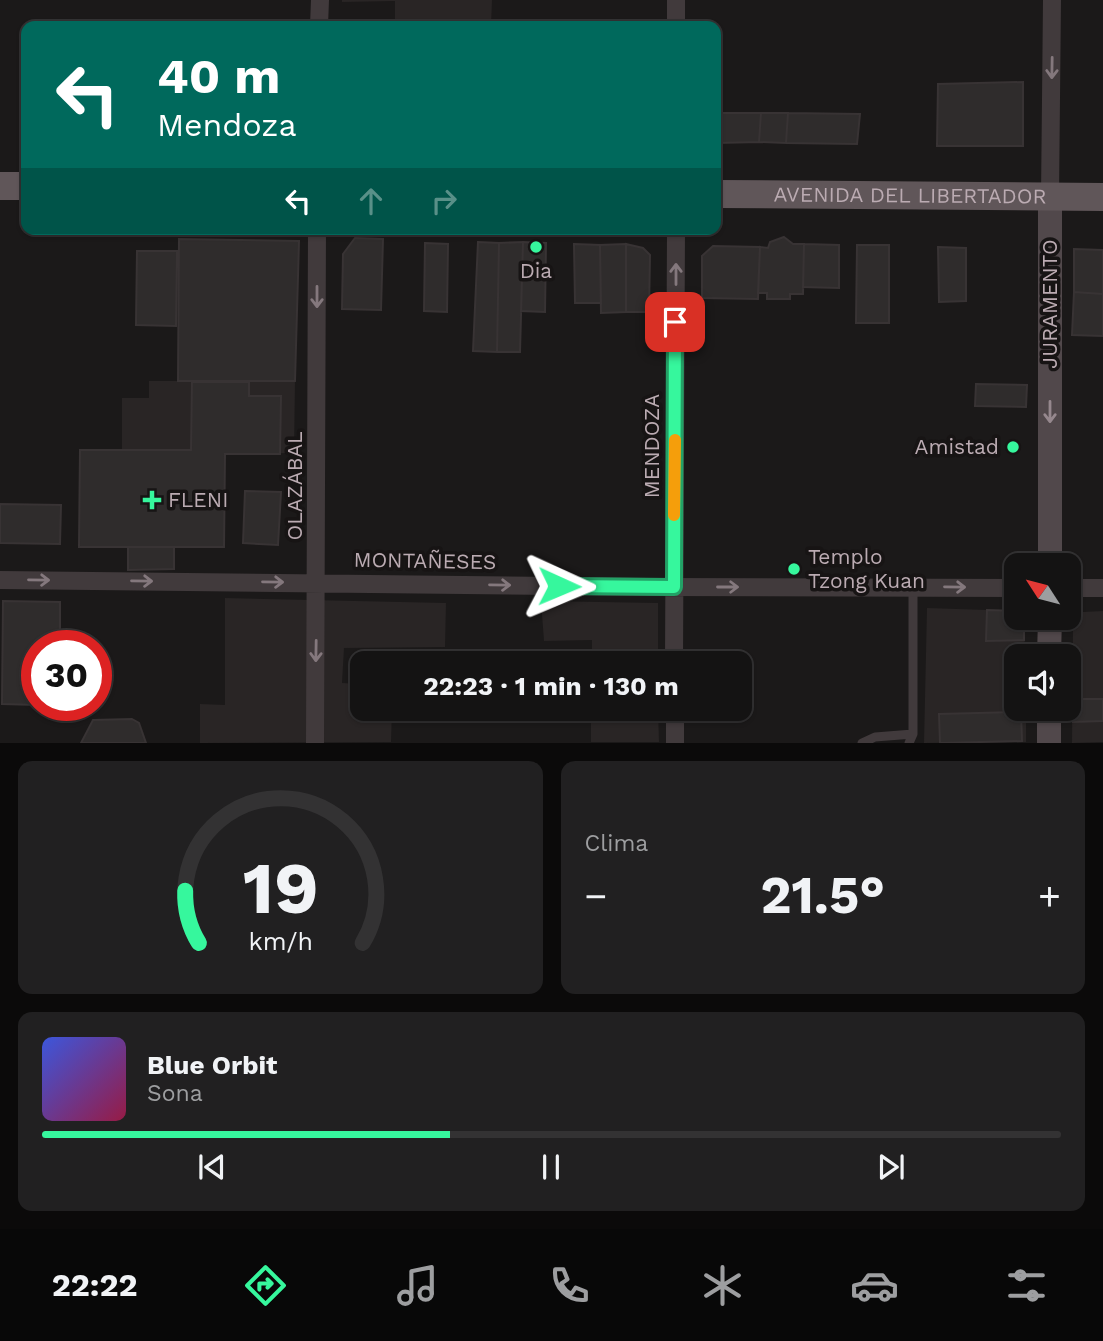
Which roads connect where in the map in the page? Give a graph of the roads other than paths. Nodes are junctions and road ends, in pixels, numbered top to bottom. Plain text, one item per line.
1 (320, 0) edge
2 (676, 0) edge
3 (1052, 0) edge
4 (319, 21) edge
5 (676, 21) edge
6 (0, 186) edge
7 (21, 186) edge
8 (721, 194) edge
9 (1050, 197) junction
10 (1103, 198) edge
11 (317, 235) edge
12 (676, 235) edge
13 (1050, 553) edge
14 (0, 580) edge
15 (317, 583) junction
16 (674, 587) junction
17 (913, 587) junction
18 (1004, 588) edge
19 (1082, 588) edge
20 (1103, 588) edge
21 (674, 651) edge
22 (674, 721) edge
23 (1049, 721) edge
24 (911, 738) edge
25 (315, 743) edge
26 (675, 743) edge
27 (862, 743) edge
28 (1049, 743) edge

1 - 4 street
2 - 5 street
3 -> 9 street, JURAMENTO
6 - 7 main road
8 - 9 main road, AVENIDA DEL LIBERTADOR
9 - 10 main road, AVENIDA DEL LIBERTADOR
9 -> 13 street, JURAMENTO
11 -> 15 street, OLAZÁBAL
16 -> 12 street, MENDOZA
14 -> 15 street, MONTAÑESES
15 -> 16 street, MONTAÑESES
15 -> 25 street, OLAZÁBAL
16 -> 17 street, MONTAÑESES
16 - 21 street, MENDOZA
17 -> 18 street, MONTAÑESES
17 - 24 lane
19 - 20 street
22 - 26 street
23 - 28 street
24 - 27 lane

